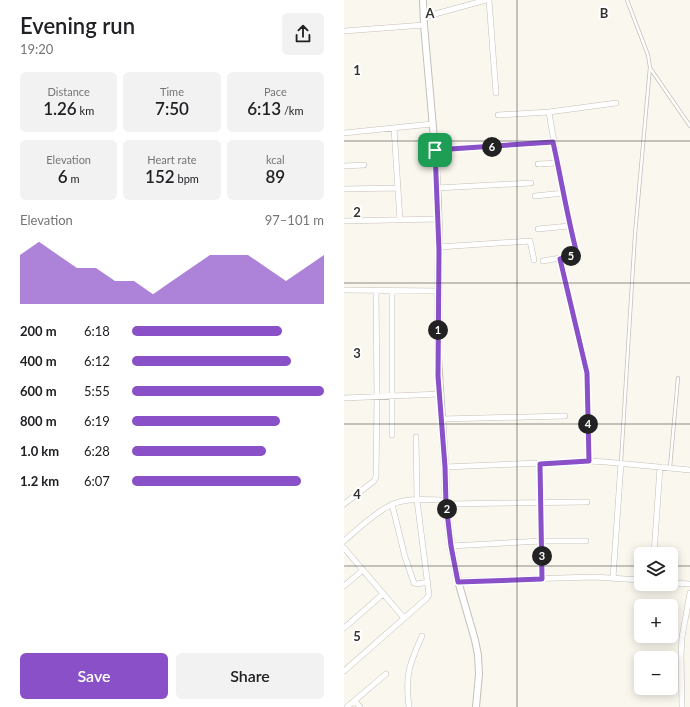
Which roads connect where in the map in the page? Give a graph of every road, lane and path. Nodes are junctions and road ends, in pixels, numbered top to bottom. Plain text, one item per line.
1 (423, 0) edge
2 (488, 0) edge
3 (627, 0) edge
4 (424, 17) junction
5 (424, 25) junction
6 (344, 31) edge
7 (650, 68) junction
8 (496, 94) dead end
9 (616, 102) dead end
10 (549, 112) junction
11 (498, 114) dead end
12 (432, 124) junction
13 (690, 126) edge
14 (394, 128) junction
15 (344, 133) edge
16 (553, 142) junction
17 (435, 150) junction
18 (558, 163) junction
19 (538, 164) dead end
20 (364, 165) dead end
21 (344, 166) edge
22 (531, 183) dead end
23 (398, 188) junction
24 (437, 188) junction
25 (344, 189) edge
26 (564, 193) junction
27 (535, 196) dead end
28 (438, 219) junction
29 (400, 220) junction
30 (344, 221) edge
31 (569, 226) junction
32 (538, 228) dead end
33 (439, 247) junction
34 (560, 259) junction
35 (534, 260) dead end
36 (543, 261) dead end
37 (344, 290) edge
38 (376, 290) junction
39 (392, 291) junction
40 (439, 291) junction
41 (678, 378) dead end
42 (440, 394) junction
43 (392, 396) junction
44 (377, 397) junction
45 (344, 398) edge
46 (565, 416) dead end
47 (442, 419) junction
48 (392, 436) dead end
49 (416, 437) dead end
50 (589, 461) junction
51 (621, 463) junction
52 (540, 464) junction
53 (660, 466) junction
54 (445, 467) junction
55 (670, 468) junction
56 (690, 470) edge
57 (417, 500) junction
58 (446, 502) junction
59 (587, 502) dead end
60 (541, 503) junction
61 (344, 504) edge
62 (392, 504) junction
63 (344, 541) edge
64 (542, 541) junction
65 (586, 542) dead end
66 (451, 546) junction
67 (654, 547) edge
68 (344, 548) edge
69 (363, 570) junction
70 (613, 578) junction
71 (542, 579) junction
72 (634, 580) edge
73 (428, 582) junction
74 (458, 582) junction
75 (678, 583) edge
76 (690, 584) edge
77 (344, 586) edge
78 (690, 593) edge
79 (383, 594) junction
80 (404, 618) junction
81 (344, 628) edge
82 (422, 636) dead end
83 (344, 671) edge
84 (386, 674) dead end
85 (354, 701) junction
86 (348, 707) edge
87 (360, 707) edge
88 (409, 707) edge
89 (476, 707) edge
90 (682, 707) edge

1 - 4 street
2 - 4 street
2 - 8 street
3 - 7 lane
4 - 5 street
5 - 6 street
5 - 12 street
7 - 13 lane
7 - 51 lane
9 - 10 street
10 - 11 street
10 - 16 street
12 - 14 street
12 - 17 street
14 - 15 street
14 - 23 street
16 - 17 street
16 - 18 street
17 - 24 street
18 - 19 street
18 - 26 street
20 - 21 street
22 - 24 street
23 - 25 street
23 - 29 street
24 - 28 street
26 - 27 street
26 - 31 street
28 - 29 street
28 - 33 street
29 - 30 street
31 - 32 street
31 - 34 street
33 - 35 street
33 - 40 street
34 - 36 street
34 - 50 street
37 - 38 street
38 - 39 street
38 - 44 street
39 - 40 street
39 - 43 street
40 - 42 street
41 - 55 lane
42 - 43 street
42 - 47 street
43 - 44 street
43 - 48 street
44 - 45 street
44 - 61 street
46 - 47 street
47 - 54 street
49 - 57 street
50 - 51 street
50 - 52 street
51 - 53 street
51 - 70 street
52 - 54 street
52 - 60 street
53 - 55 street
53 - 67 street
54 - 58 street
55 - 56 street
57 - 58 street
57 - 62 street
57 - 73 street
58 - 60 street
58 - 66 street
59 - 60 street
60 - 64 street
62 - 63 street
62 - 73 street
64 - 65 street
64 - 66 street
64 - 71 street
66 - 74 street
68 - 69 street
69 - 77 street
69 - 79 street
70 - 71 street
70 - 72 street
71 - 74 street
73 - 80 street
74 - 89 street
75 - 76 street
78 - 90 street
79 - 80 street
79 - 81 street
80 - 83 street
82 - 88 street
84 - 85 street
85 - 86 street
85 - 87 street

